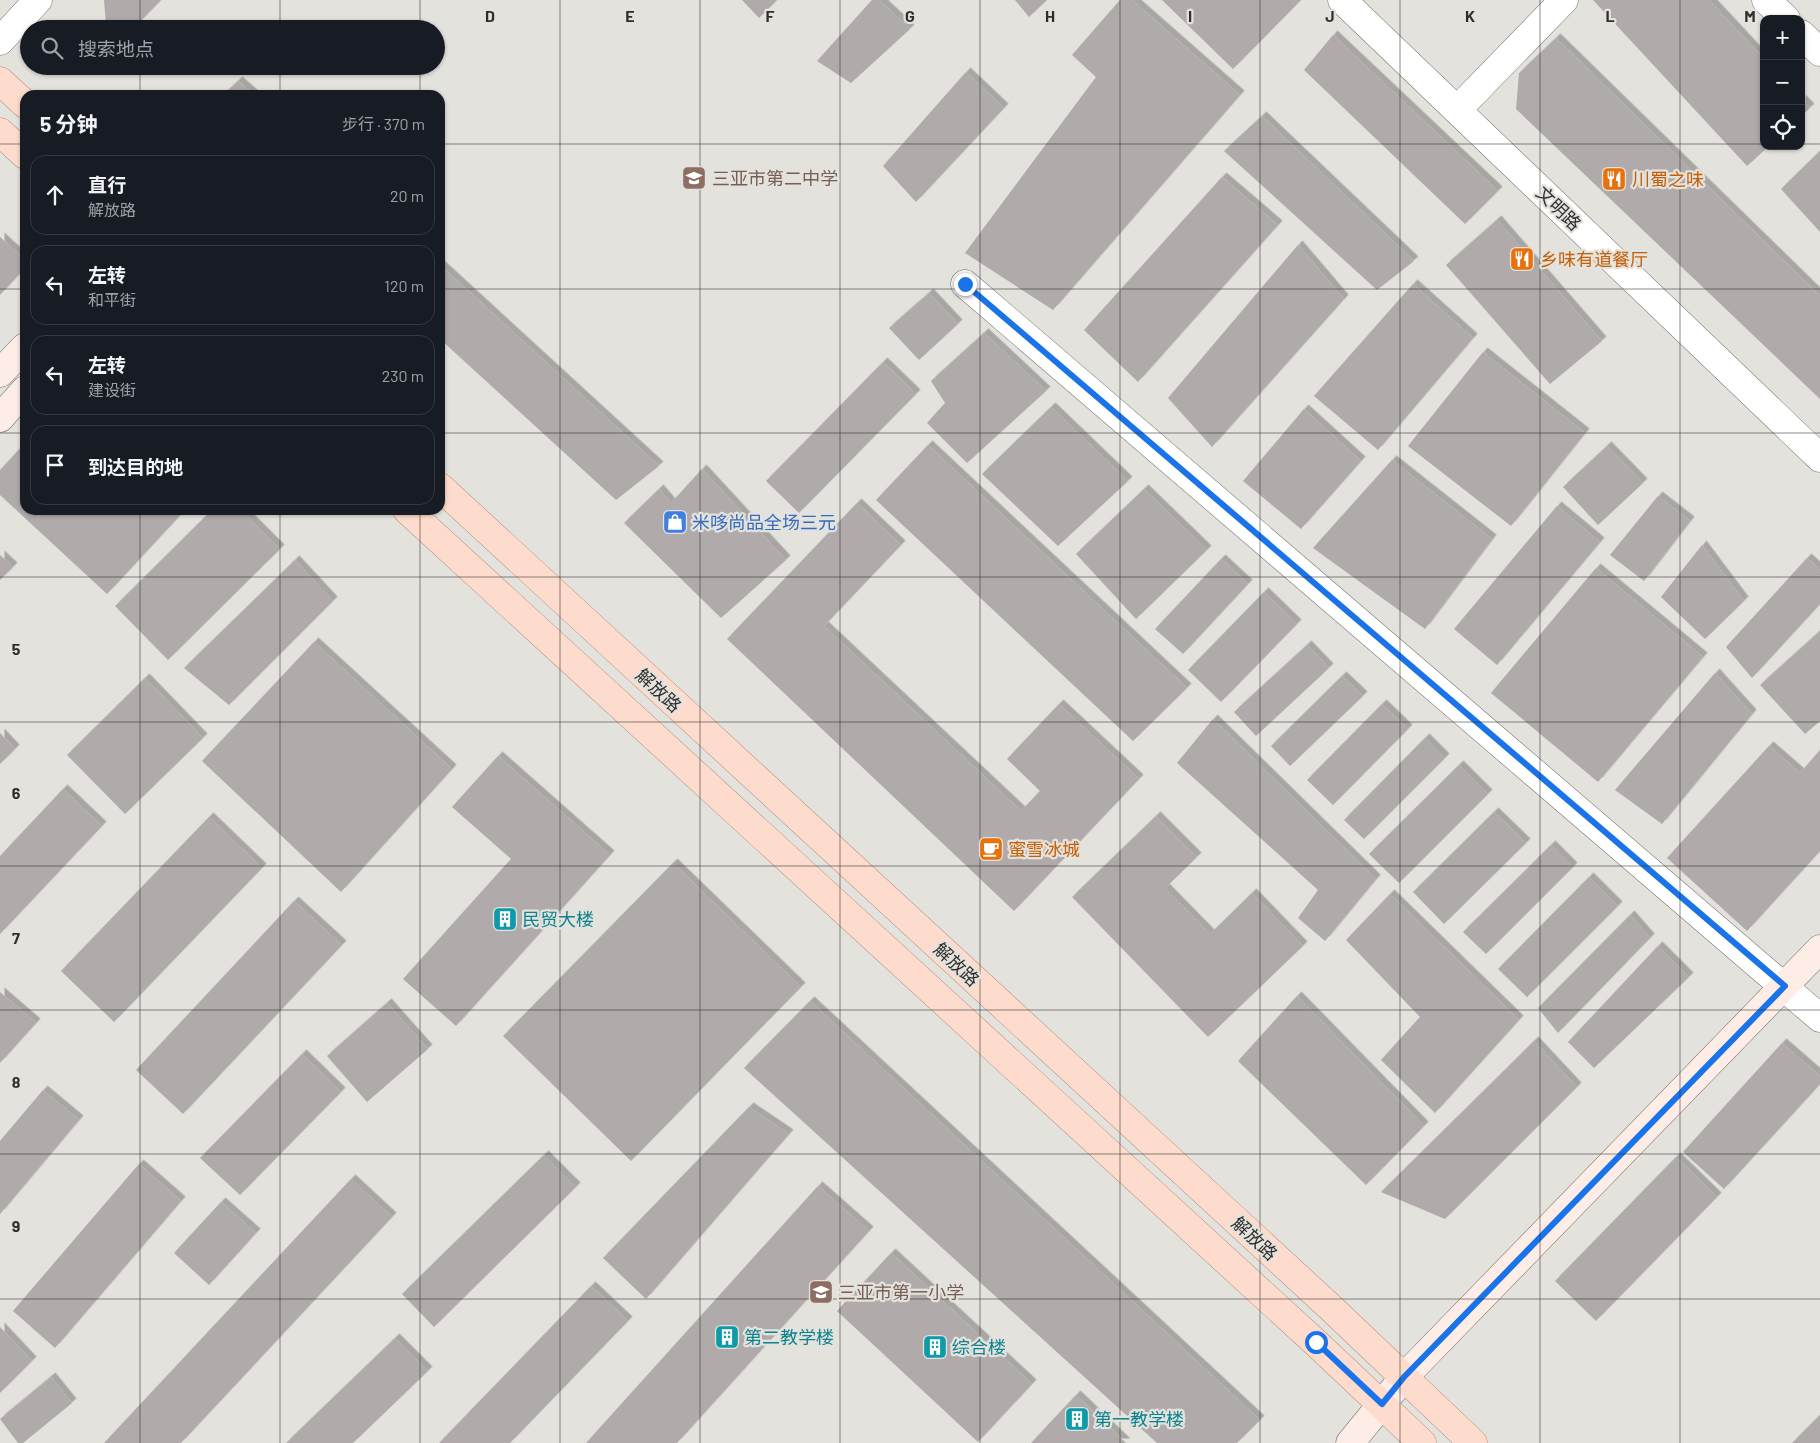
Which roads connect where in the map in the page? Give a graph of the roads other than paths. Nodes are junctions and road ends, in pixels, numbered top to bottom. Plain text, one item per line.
1 (38, 0) edge
2 (1342, 0) edge
3 (1564, 0) edge
4 (1766, 0) edge
5 (1782, 15) edge
6 (1805, 38) edge
7 (0, 41) edge
8 (1820, 52) edge
9 (0, 81) edge
10 (20, 99) edge
11 (1457, 110) junction
12 (0, 132) edge
13 (20, 150) edge
14 (965, 284) dead end
15 (20, 352) edge
16 (0, 373) edge
17 (20, 396) edge
18 (0, 418) edge
19 (1820, 458) edge
20 (445, 492) edge
21 (412, 515) edge
22 (1820, 949) edge
23 (1785, 986) junction
24 (1820, 1018) edge
25 (1404, 1377) junction
26 (1382, 1404) junction
27 (1350, 1443) edge
28 (1422, 1443) edge
29 (1473, 1443) edge

1 - 7 street
2 - 11 street, 文明路
3 - 11 street
4 - 5 street
6 - 8 street
9 - 10 main road
11 - 19 street, 文明路
12 - 13 main road
14 - 23 street
15 - 16 street
17 - 18 street
20 - 25 main road, 解放路
21 - 26 main road, 解放路
22 - 23 street
23 - 24 street
23 - 25 street
25 - 26 street
25 - 29 main road, 解放路
26 - 27 street
26 - 28 main road, 解放路

